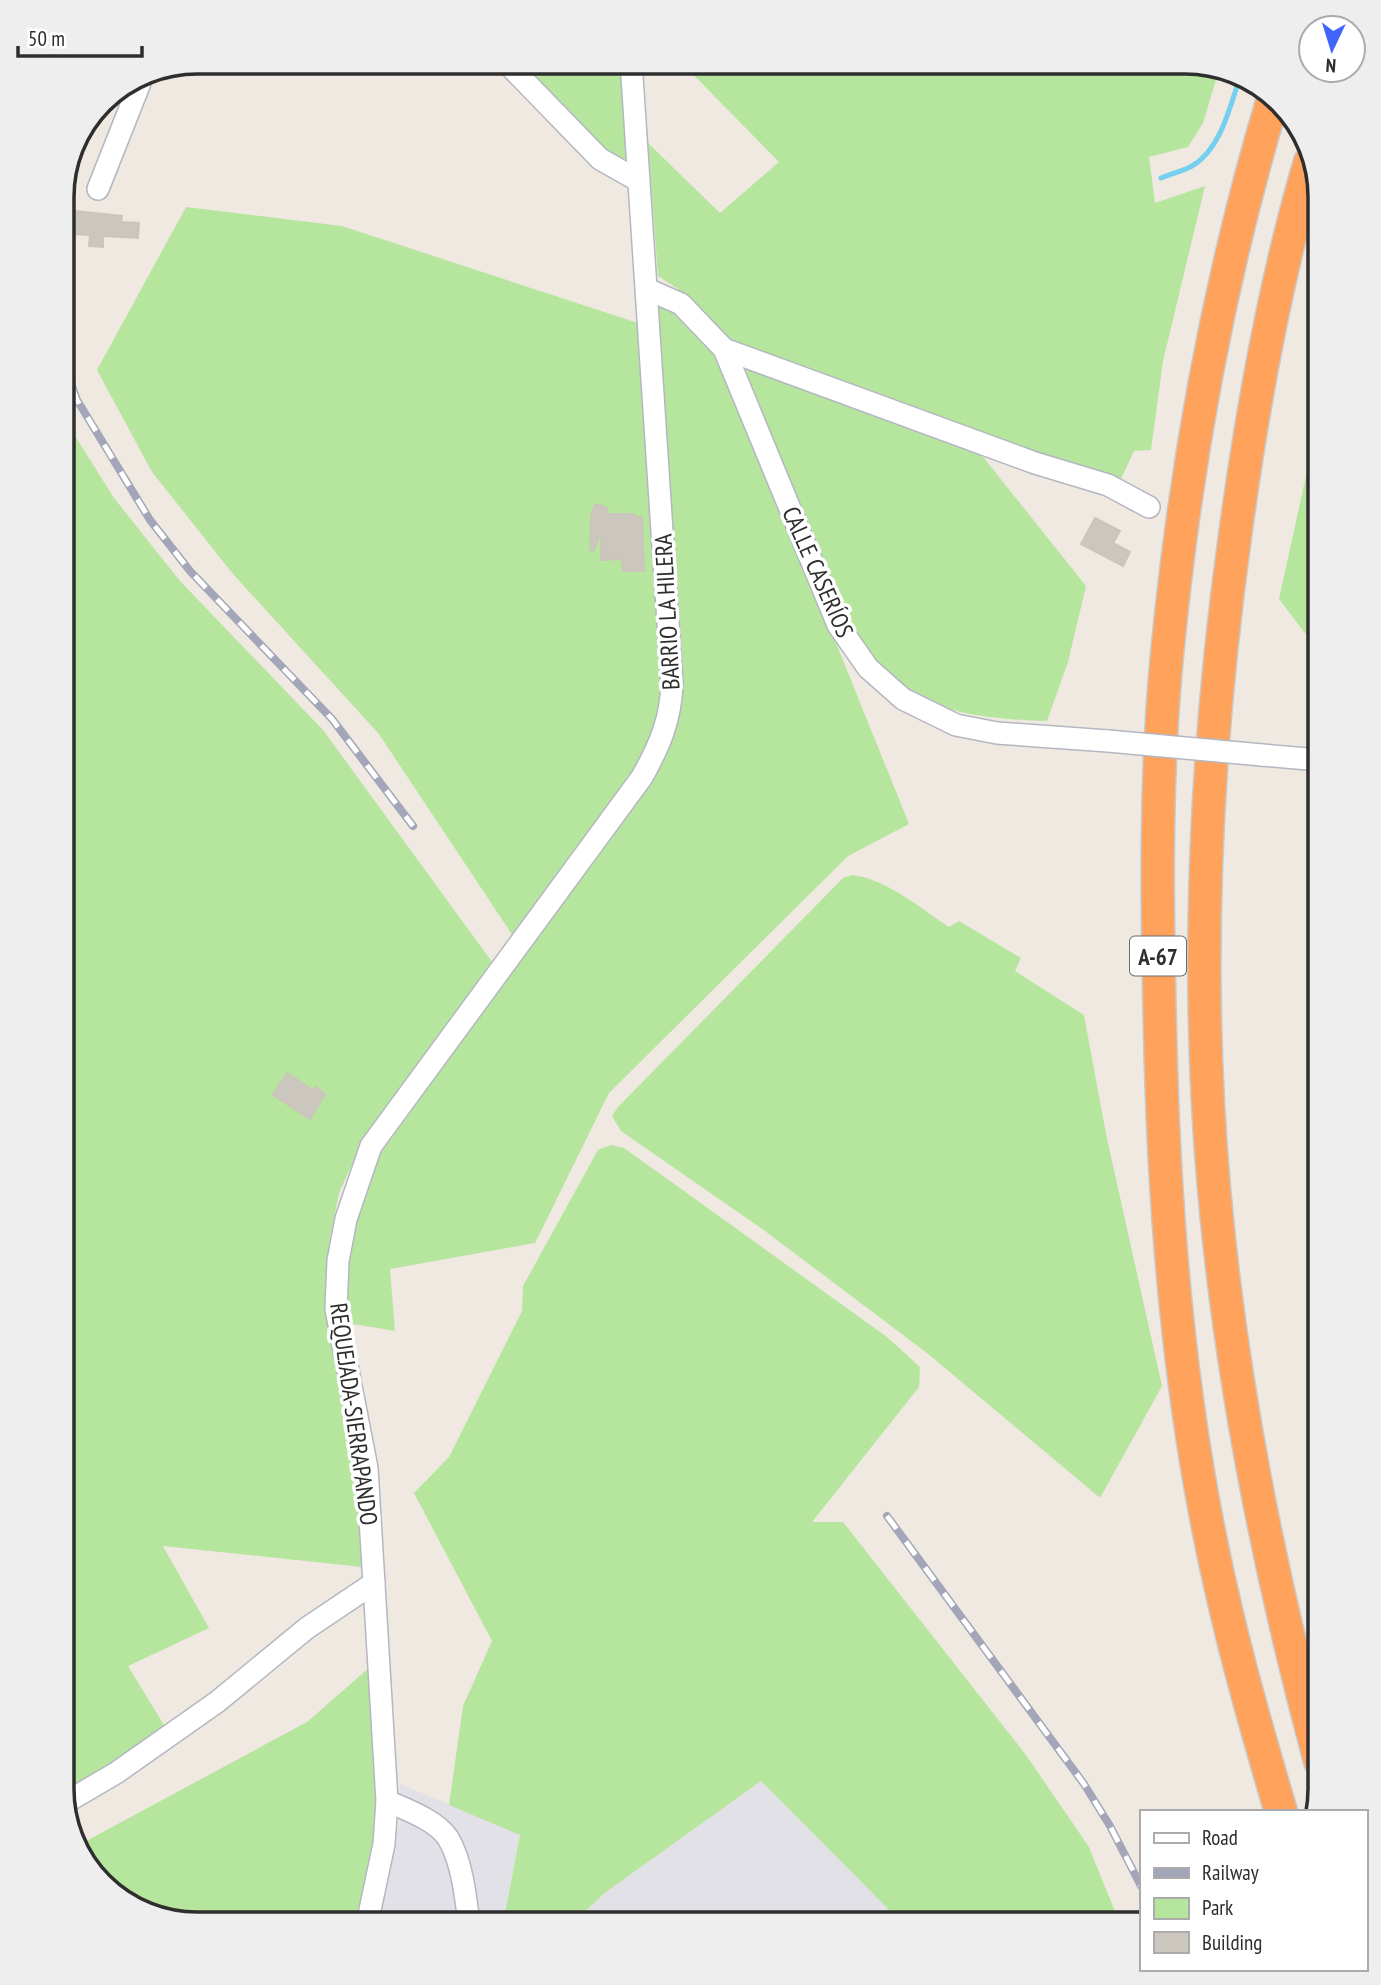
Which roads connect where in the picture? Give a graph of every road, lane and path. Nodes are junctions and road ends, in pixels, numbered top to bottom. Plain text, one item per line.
1 (518, 74) edge
2 (632, 74) edge
3 (138, 88) edge
4 (1270, 109) edge
5 (639, 181) junction
6 (1306, 181) edge
7 (97, 190) dead end
8 (647, 289) junction
9 (723, 349) junction
10 (1149, 507) dead end
11 (1308, 759) edge
12 (489, 987) joint
13 (374, 1583) junction
14 (1308, 1714) edge
15 (75, 1797) edge
16 (387, 1801) junction
17 (1280, 1810) edge
18 (371, 1911) edge
19 (468, 1911) edge

1 - 5 street
2 - 5 street, BARRIO LA HILERA
3 - 7 street
4 - 17 highway, A-67
5 - 8 street, BARRIO LA HILERA
6 - 14 highway, A-67
8 - 9 street, CALLE CASERÍOS
8 - 12 street, BARRIO LA HILERA
9 - 10 street, CALLE CASERÍOS
9 - 11 street, CALLE CASERÍOS, bridge
12 - 13 street, REQUEJADA-SIERRAPANDO
13 - 15 street
13 - 16 street, REQUEJADA-SIERRAPANDO
16 - 18 street, REQUEJADA-SIERRAPANDO
16 - 19 street

